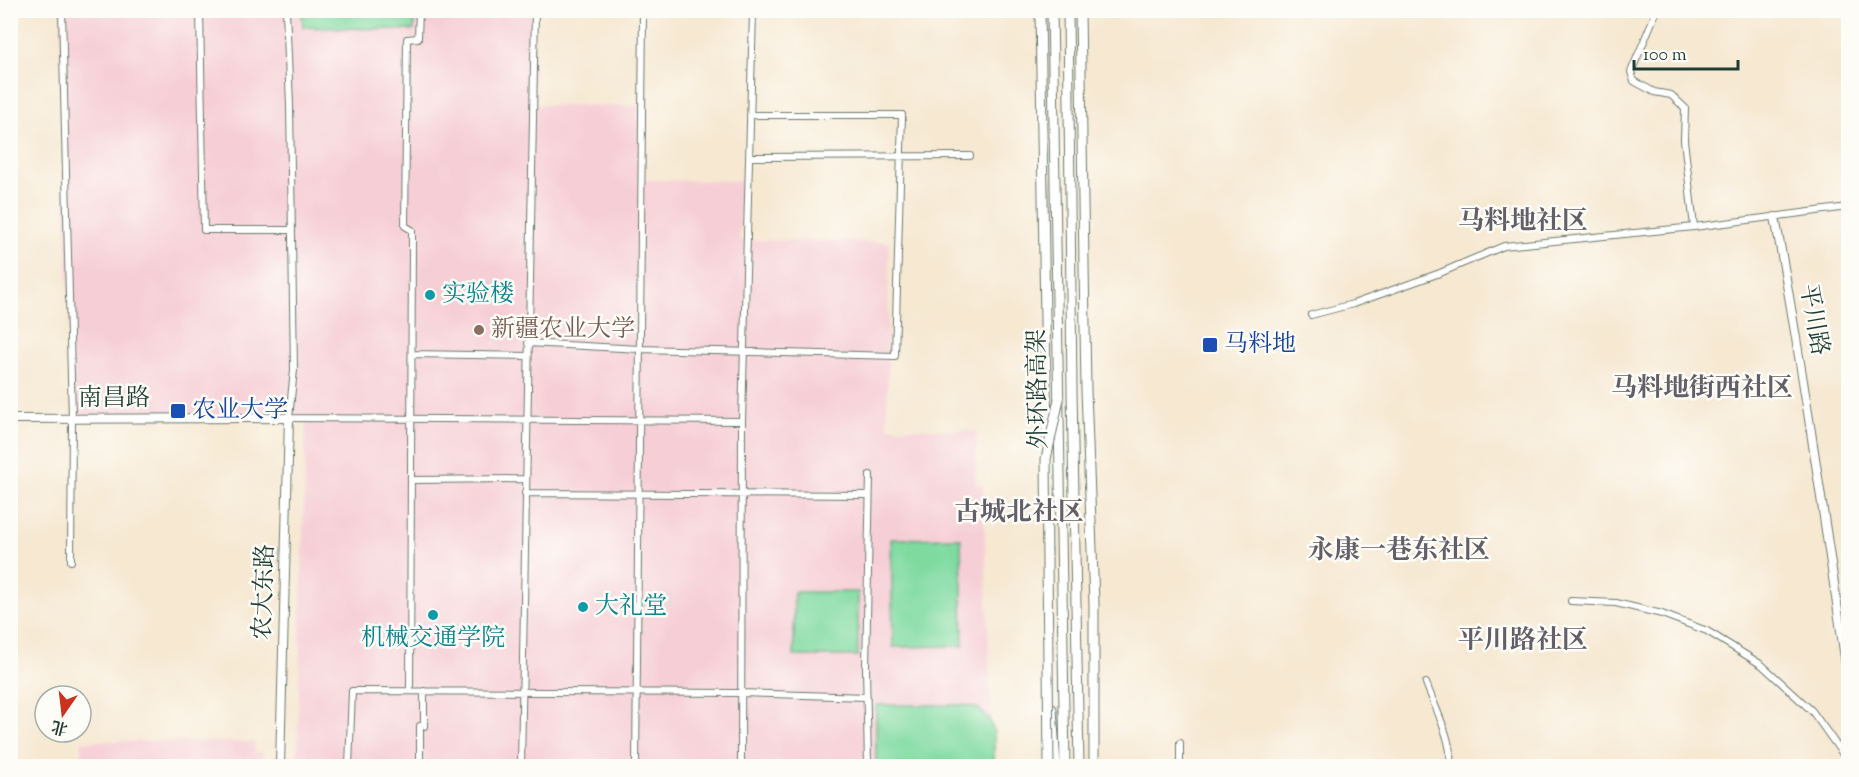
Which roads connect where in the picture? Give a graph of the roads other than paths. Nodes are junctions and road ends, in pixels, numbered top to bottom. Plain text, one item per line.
1 (62, 10) edge
2 (200, 10) edge
3 (286, 10) edge
4 (419, 10) edge
5 (535, 10) edge
6 (623, 10) edge
7 (1040, 10) edge
8 (1052, 10) edge
9 (1068, 10) edge
10 (1080, 10) edge
11 (1656, 10) edge
12 (644, 11) edge
13 (728, 11) edge
14 (750, 115) junction
15 (970, 156) dead end
16 (749, 157) junction
17 (900, 158) junction
18 (1848, 207) edge
19 (1775, 217) junction
20 (1694, 227) junction
21 (292, 230) junction
22 (1311, 315) dead end
23 (528, 344) junction
24 (640, 349) junction
25 (745, 352) junction
26 (412, 354) junction
27 (528, 356) junction
28 (1059, 399) junction
29 (10, 418) edge
30 (289, 418) junction
31 (72, 419) junction
32 (412, 419) junction
33 (526, 420) junction
34 (639, 421) junction
35 (742, 421) junction
36 (870, 475) dead end
37 (525, 479) junction
38 (411, 480) junction
39 (525, 493) junction
40 (638, 494) junction
41 (741, 494) junction
42 (869, 495) junction
43 (71, 561) dead end
44 (1570, 601) dead end
45 (1847, 654) edge
46 (1848, 678) edge
47 (1426, 683) dead end
48 (410, 691) junction
49 (424, 691) junction
50 (523, 691) junction
51 (636, 692) junction
52 (741, 693) junction
53 (867, 697) junction
54 (1180, 743) dead end
55 (280, 766) edge
56 (349, 766) edge
57 (420, 766) edge
58 (521, 766) edge
59 (636, 766) edge
60 (741, 766) edge
61 (868, 766) edge
62 (1049, 766) edge
63 (1056, 766) edge
64 (1065, 766) edge
65 (1080, 766) edge
66 (1094, 766) edge
67 (1180, 766) edge
68 (1449, 766) edge
69 (1848, 766) edge

1 - 31 street
2 - 21 street
3 - 21 street
4 - 26 street
5 - 23 street
6 - 12 street
7 - 63 main road
8 - 28 main road, 外环路高架
9 - 65 main road, 外环路高架
10 - 66 main road
11 - 20 street
12 - 13 street
12 - 24 street
13 - 14 street
14 - 16 street
14 - 17 street
15 - 17 street
16 - 17 street
16 - 25 street
17 - 25 street
18 - 19 street
19 - 20 street
19 - 45 street, 平川路
20 - 22 street
21 - 30 street
23 - 24 street
23 - 27 street
24 - 25 street
24 - 34 street
25 - 35 street
26 - 27 street
26 - 32 street
27 - 33 street
28 - 62 main road, bridge
28 - 64 main road, 外环路高架, bridge
29 - 31 street, 南昌路
30 - 31 street, 南昌路
30 - 32 street
30 - 55 main road, 农大东路
31 - 43 street
32 - 33 street
32 - 38 street
33 - 34 street
33 - 37 street
34 - 35 street
34 - 40 street
35 - 41 street
36 - 42 street
37 - 38 street
37 - 39 street
38 - 48 street
39 - 40 street
39 - 50 street
40 - 41 street
40 - 51 street
41 - 42 street
41 - 52 street
42 - 53 street
44 - 69 street
45 - 46 street, 平川路
47 - 68 street
48 - 49 street
48 - 56 street
49 - 50 street
49 - 57 street
50 - 51 street
50 - 58 street
51 - 52 street
51 - 59 street
52 - 53 street
52 - 60 street
53 - 61 street
54 - 67 street

